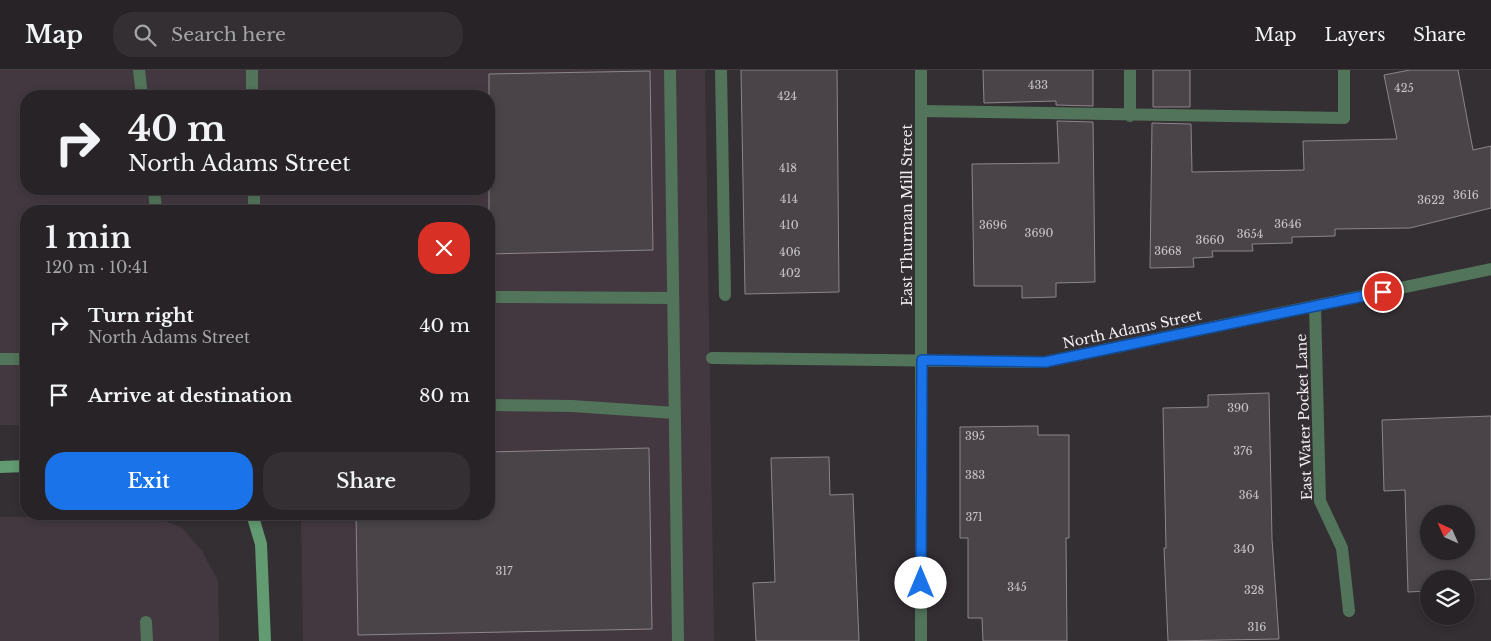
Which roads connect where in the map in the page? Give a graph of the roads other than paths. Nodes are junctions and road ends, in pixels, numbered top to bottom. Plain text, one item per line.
1 (139, 70) edge
2 (252, 70) edge
3 (670, 70) edge
4 (721, 70) edge
5 (921, 70) edge
6 (1130, 70) edge
7 (1344, 70) edge
8 (141, 90) edge
9 (252, 90) edge
10 (922, 110) junction
11 (1130, 116) junction
12 (1491, 269) edge
13 (725, 295) dead end
14 (495, 297) edge
15 (673, 298) junction
16 (1315, 306) junction
17 (712, 358) dead end
18 (0, 359) edge
19 (20, 359) edge
20 (922, 360) junction
21 (495, 404) edge
22 (675, 413) junction
23 (20, 466) edge
24 (0, 467) edge
25 (254, 520) edge
26 (1349, 612) dead end
27 (146, 622) dead end
28 (147, 641) edge
29 (265, 641) edge
30 (678, 641) edge
31 (921, 641) edge

1 - 8 street
2 - 9 street
3 - 15 street
4 - 13 street
5 - 10 street, East Thurman Mill Street
6 - 11 street
7 - 11 street
10 - 11 street
10 - 20 street, East Thurman Mill Street
12 - 16 street, North Adams Street
14 - 15 street
15 - 22 street
16 - 20 street, North Adams Street
16 - 26 street, East Water Pocket Lane
17 - 20 street, North Adams Street
18 - 19 street
20 - 31 street, East Thurman Mill Street
21 - 22 street
22 - 30 street
23 - 24 street
25 - 29 street
27 - 28 street

